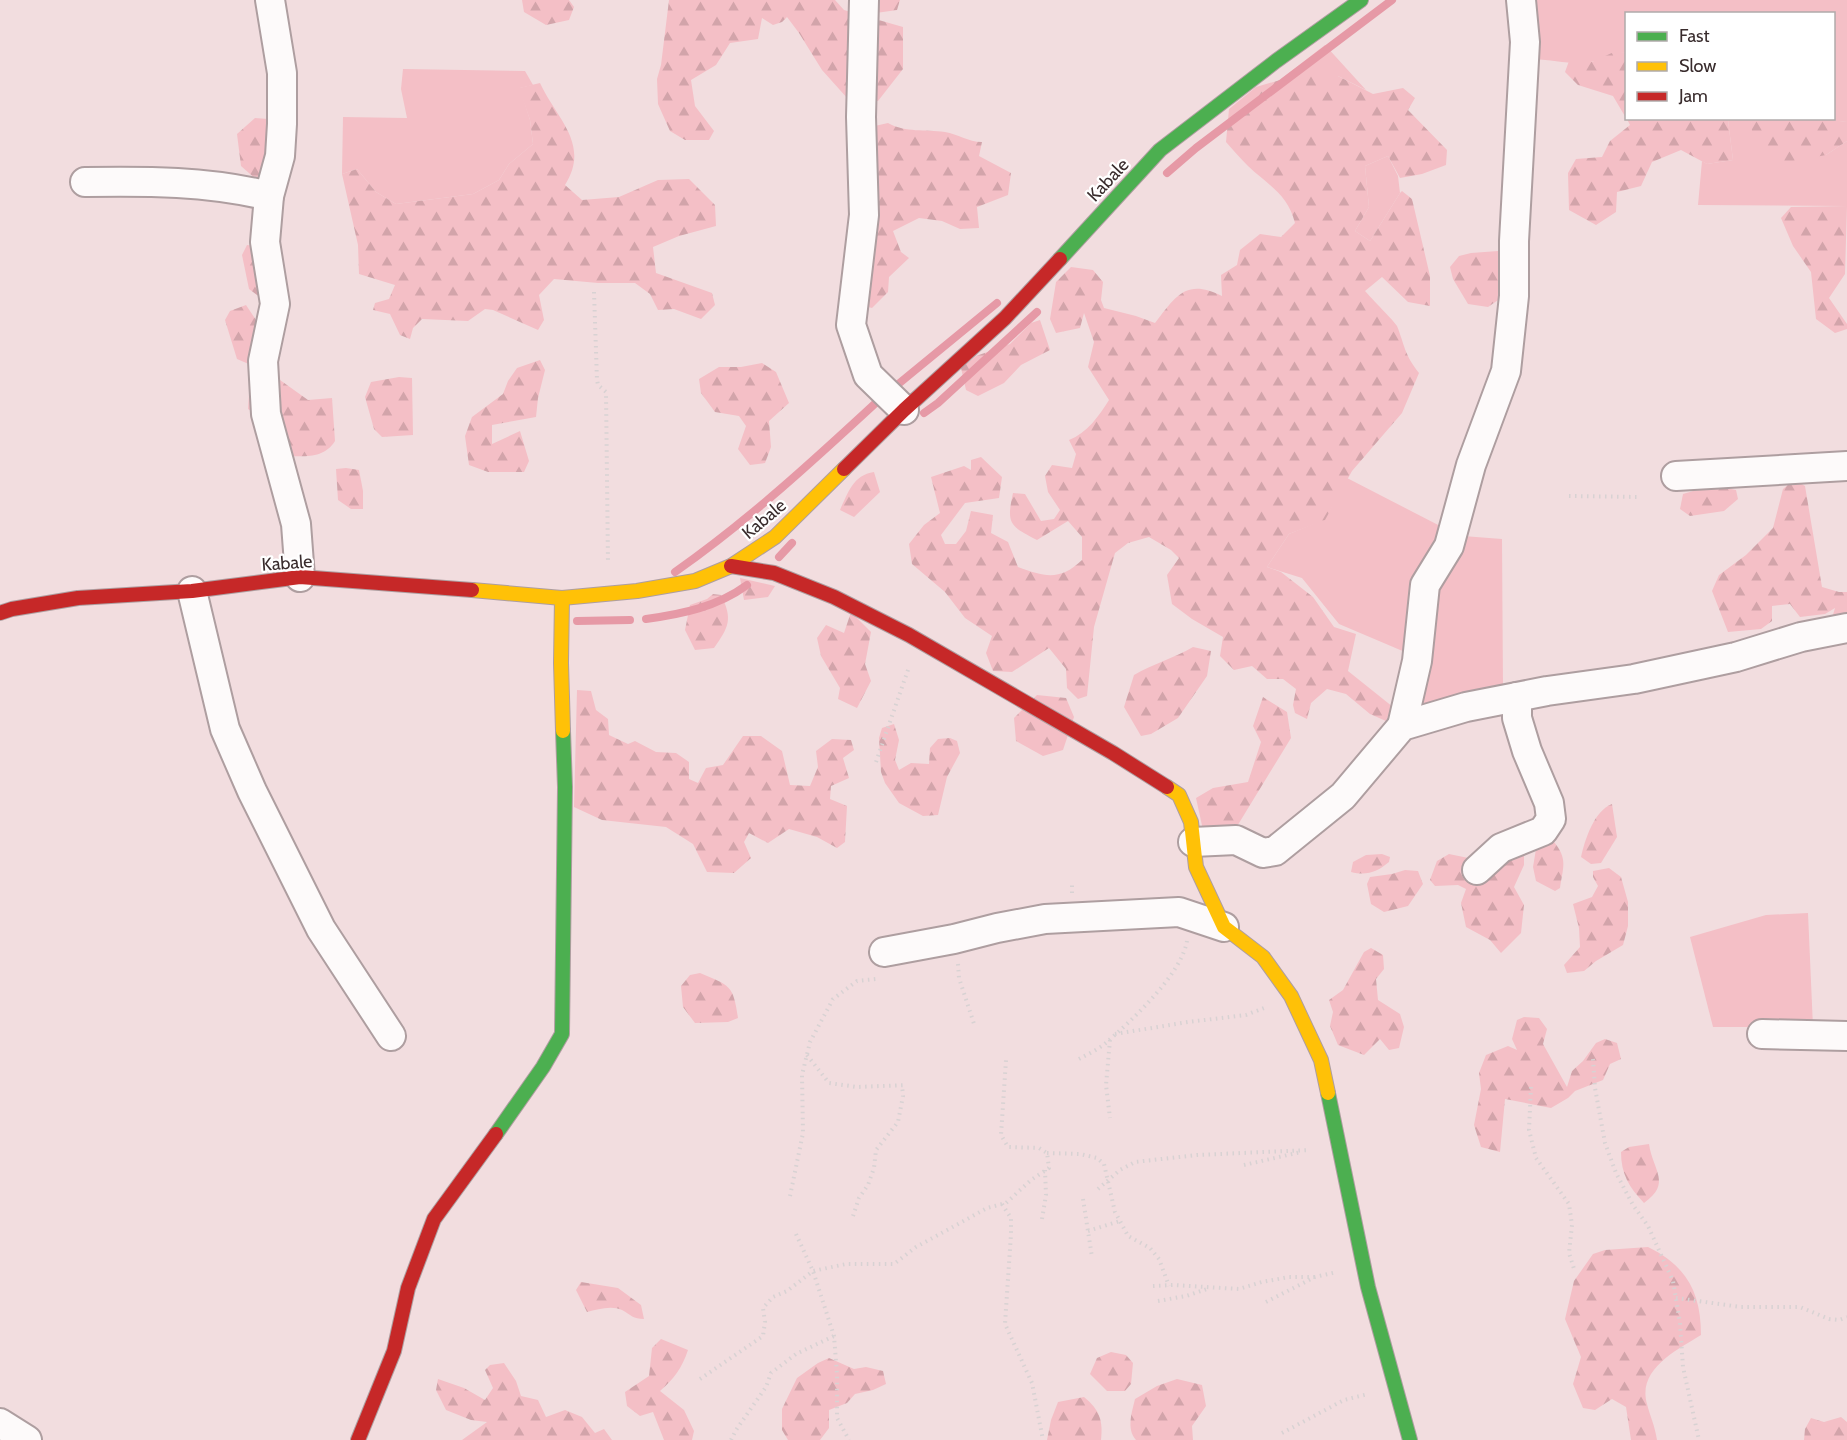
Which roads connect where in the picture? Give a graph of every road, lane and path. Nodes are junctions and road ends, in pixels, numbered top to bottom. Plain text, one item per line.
1 (270, 0) edge
2 (864, 0) edge
3 (1361, 0) edge
4 (1521, 0) edge
5 (85, 182) dead end
6 (269, 196) junction
7 (594, 292) dead end
8 (904, 410) junction
9 (1847, 466) edge
10 (1676, 476) dead end
11 (1569, 496) dead end
12 (1639, 497) dead end
13 (731, 566) junction
14 (300, 577) junction
15 (192, 591) junction
16 (608, 594) junction
17 (562, 598) junction
18 (0, 613) edge
19 (1847, 628) edge
20 (918, 640) junction
21 (1517, 697) junction
22 (1402, 726) junction
23 (876, 762) dead end
24 (1193, 842) junction
25 (1477, 870) dead end
26 (1188, 915) junction
27 (1224, 927) junction
28 (969, 936) junction
29 (884, 965) joint
30 (1291, 996) junction
31 (975, 1027) dead end
32 (1114, 1034) junction
33 (1762, 1034) dead end
34 (391, 1036) dead end
35 (1847, 1036) edge
36 (1110, 1040) junction
37 (806, 1054) junction
38 (1079, 1059) dead end
39 (1593, 1059) dead end
40 (1006, 1060) dead end
41 (1531, 1087) dead end
42 (1110, 1118) dead end
43 (1338, 1143) junction
44 (1310, 1150) junction
45 (1047, 1153) junction
46 (1244, 1165) dead end
47 (1045, 1170) junction
48 (1108, 1180) junction
49 (1098, 1190) dead end
50 (790, 1196) dead end
51 (1083, 1199) dead end
52 (1002, 1204) junction
53 (853, 1216) dead end
54 (1042, 1219) dead end
55 (1120, 1221) junction
56 (1088, 1232) junction
57 (796, 1234) dead end
58 (1092, 1257) dead end
59 (1364, 1270) junction
60 (813, 1271) junction
61 (1575, 1272) dead end
62 (1315, 1276) junction
63 (1153, 1286) dead end
64 (1168, 1286) junction
65 (1214, 1287) junction
66 (1676, 1298) junction
67 (1158, 1301) dead end
68 (1266, 1302) dead end
69 (1847, 1317) edge
70 (834, 1336) junction
71 (700, 1379) dead end
72 (1396, 1389) junction
73 (0, 1424) edge
74 (1281, 1432) dead end
75 (27, 1440) edge
76 (358, 1440) edge
77 (731, 1440) edge
78 (849, 1440) edge
79 (1043, 1440) edge
80 (1410, 1440) edge
81 (1699, 1440) edge

1 - 6 street
2 - 8 street
3 - 8 street, Kabale
4 - 22 street
5 - 6 street
6 - 14 street
7 - 16 path
8 - 13 street, Kabale
9 - 10 street
11 - 12 path
13 - 16 street, Kabale
13 - 20 street
14 - 15 street, Kabale
14 - 17 street, Kabale
15 - 18 street, Kabale
15 - 34 street
16 - 17 street, Kabale
17 - 76 street
19 - 21 street
20 - 23 path
20 - 24 street
21 - 22 street
21 - 25 street
22 - 24 street
24 - 27 street
26 - 27 street
26 - 28 street
26 - 32 path
27 - 30 street
28 - 29 street
28 - 31 path
29 - 37 path
30 - 32 path
30 - 43 street
32 - 36 path
33 - 35 street
36 - 38 path
36 - 42 path
37 - 50 path
37 - 53 path
39 - 66 path
40 - 45 path
41 - 61 path
43 - 44 path
43 - 59 street
44 - 46 path
44 - 48 path
45 - 47 path
45 - 48 path
47 - 52 path
47 - 54 path
48 - 49 path
48 - 55 path
51 - 56 path
52 - 60 path
52 - 79 path
55 - 56 path
55 - 64 path
56 - 58 path
57 - 60 path
59 - 62 path
59 - 72 street
60 - 70 path
60 - 71 path
62 - 65 path
62 - 68 path
63 - 64 path
64 - 65 path
65 - 67 path
66 - 69 path
66 - 81 path
70 - 77 path
70 - 78 path
72 - 74 path
72 - 80 street
73 - 75 street

